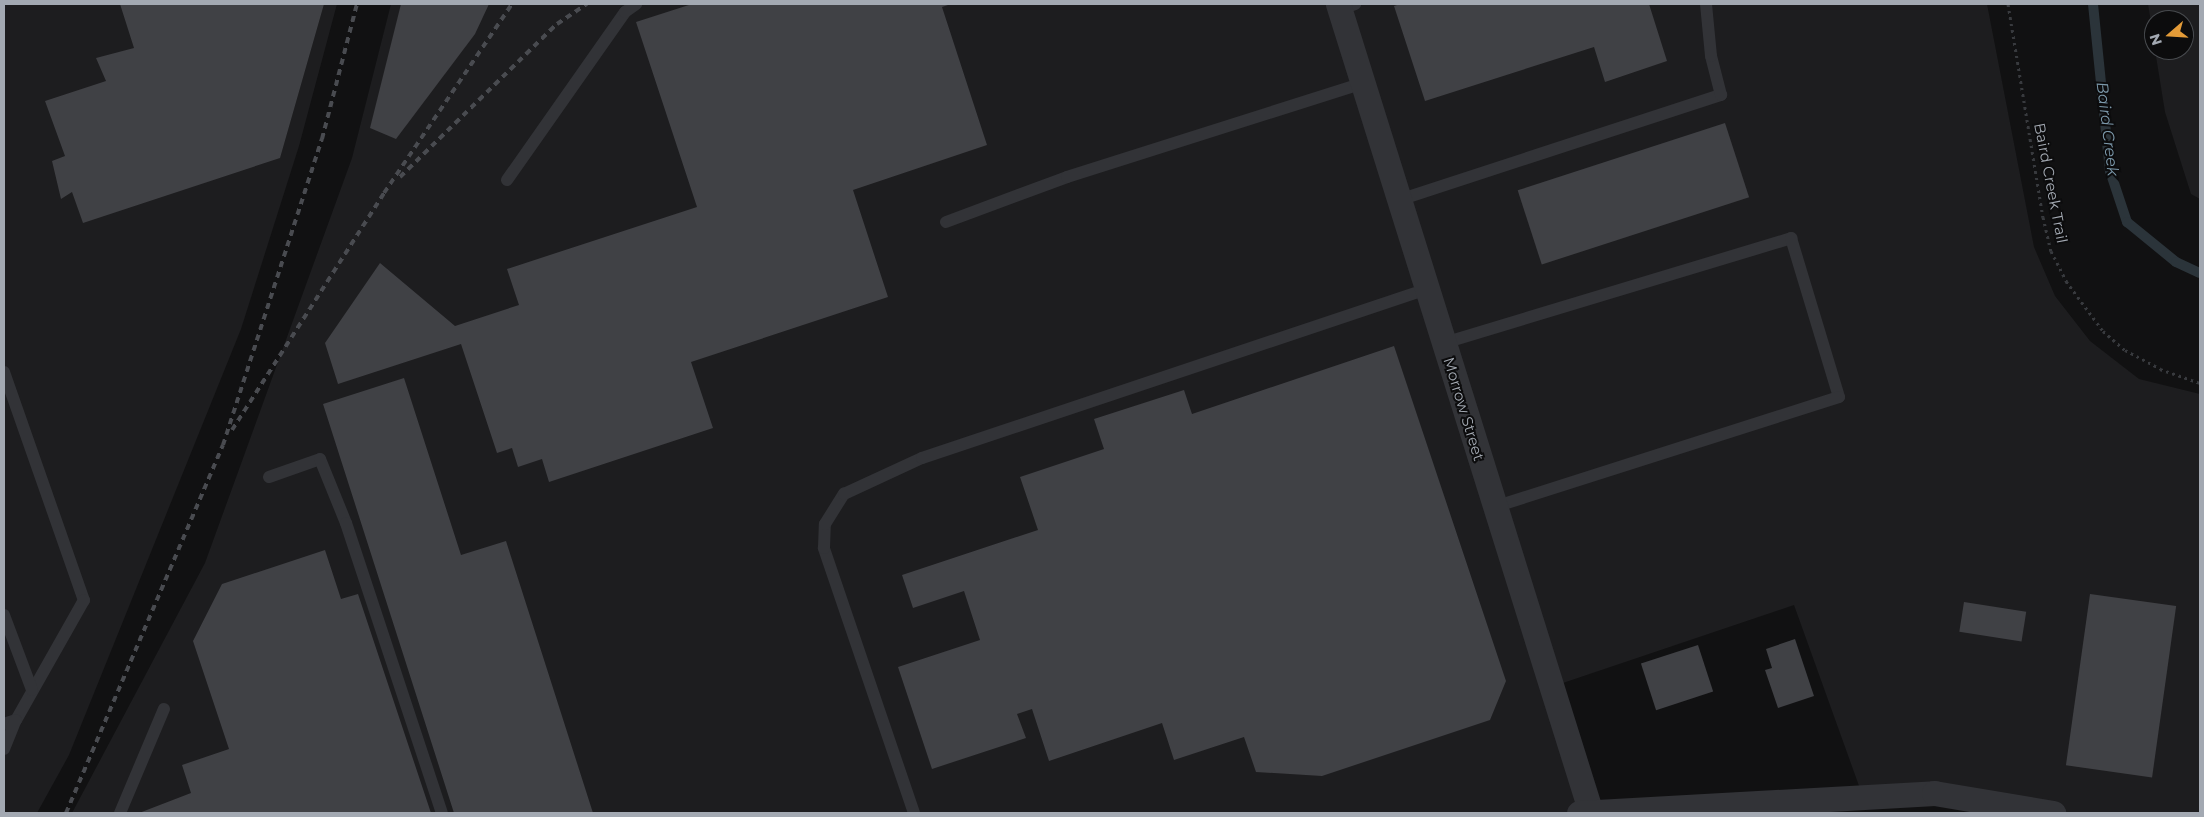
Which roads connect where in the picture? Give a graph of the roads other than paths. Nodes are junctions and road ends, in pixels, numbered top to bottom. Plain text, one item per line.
1 (636, 4) edge
2 (1706, 4) edge
3 (1344, 6) edge
4 (1362, 83) junction
5 (507, 180) dead end
6 (1399, 200) junction
7 (946, 222) dead end
8 (1427, 289) junction
9 (1444, 343) junction
10 (4, 372) edge
11 (269, 476) dead end
12 (1495, 507) junction
13 (4, 615) edge
14 (32, 690) junction
15 (164, 709) dead end
16 (10, 722) edge
17 (4, 749) edge
18 (1830, 806) edge
19 (120, 813) edge
20 (442, 813) edge
21 (914, 813) edge
22 (1580, 813) edge
23 (1590, 813) edge
24 (2053, 813) edge

1 - 5 lane
2 - 6 lane
3 - 4 street, Morrow Street
4 - 6 street, Morrow Street
4 - 7 lane
6 - 8 street, Morrow Street
8 - 9 street, Morrow Street
8 - 21 lane
9 - 12 street, Morrow Street
9 - 12 lane
10 - 14 lane
11 - 20 lane
12 - 23 street, Morrow Street
13 - 14 lane
14 - 16 lane
15 - 19 lane
16 - 17 lane
18 - 23 street
18 - 24 street
22 - 23 street

